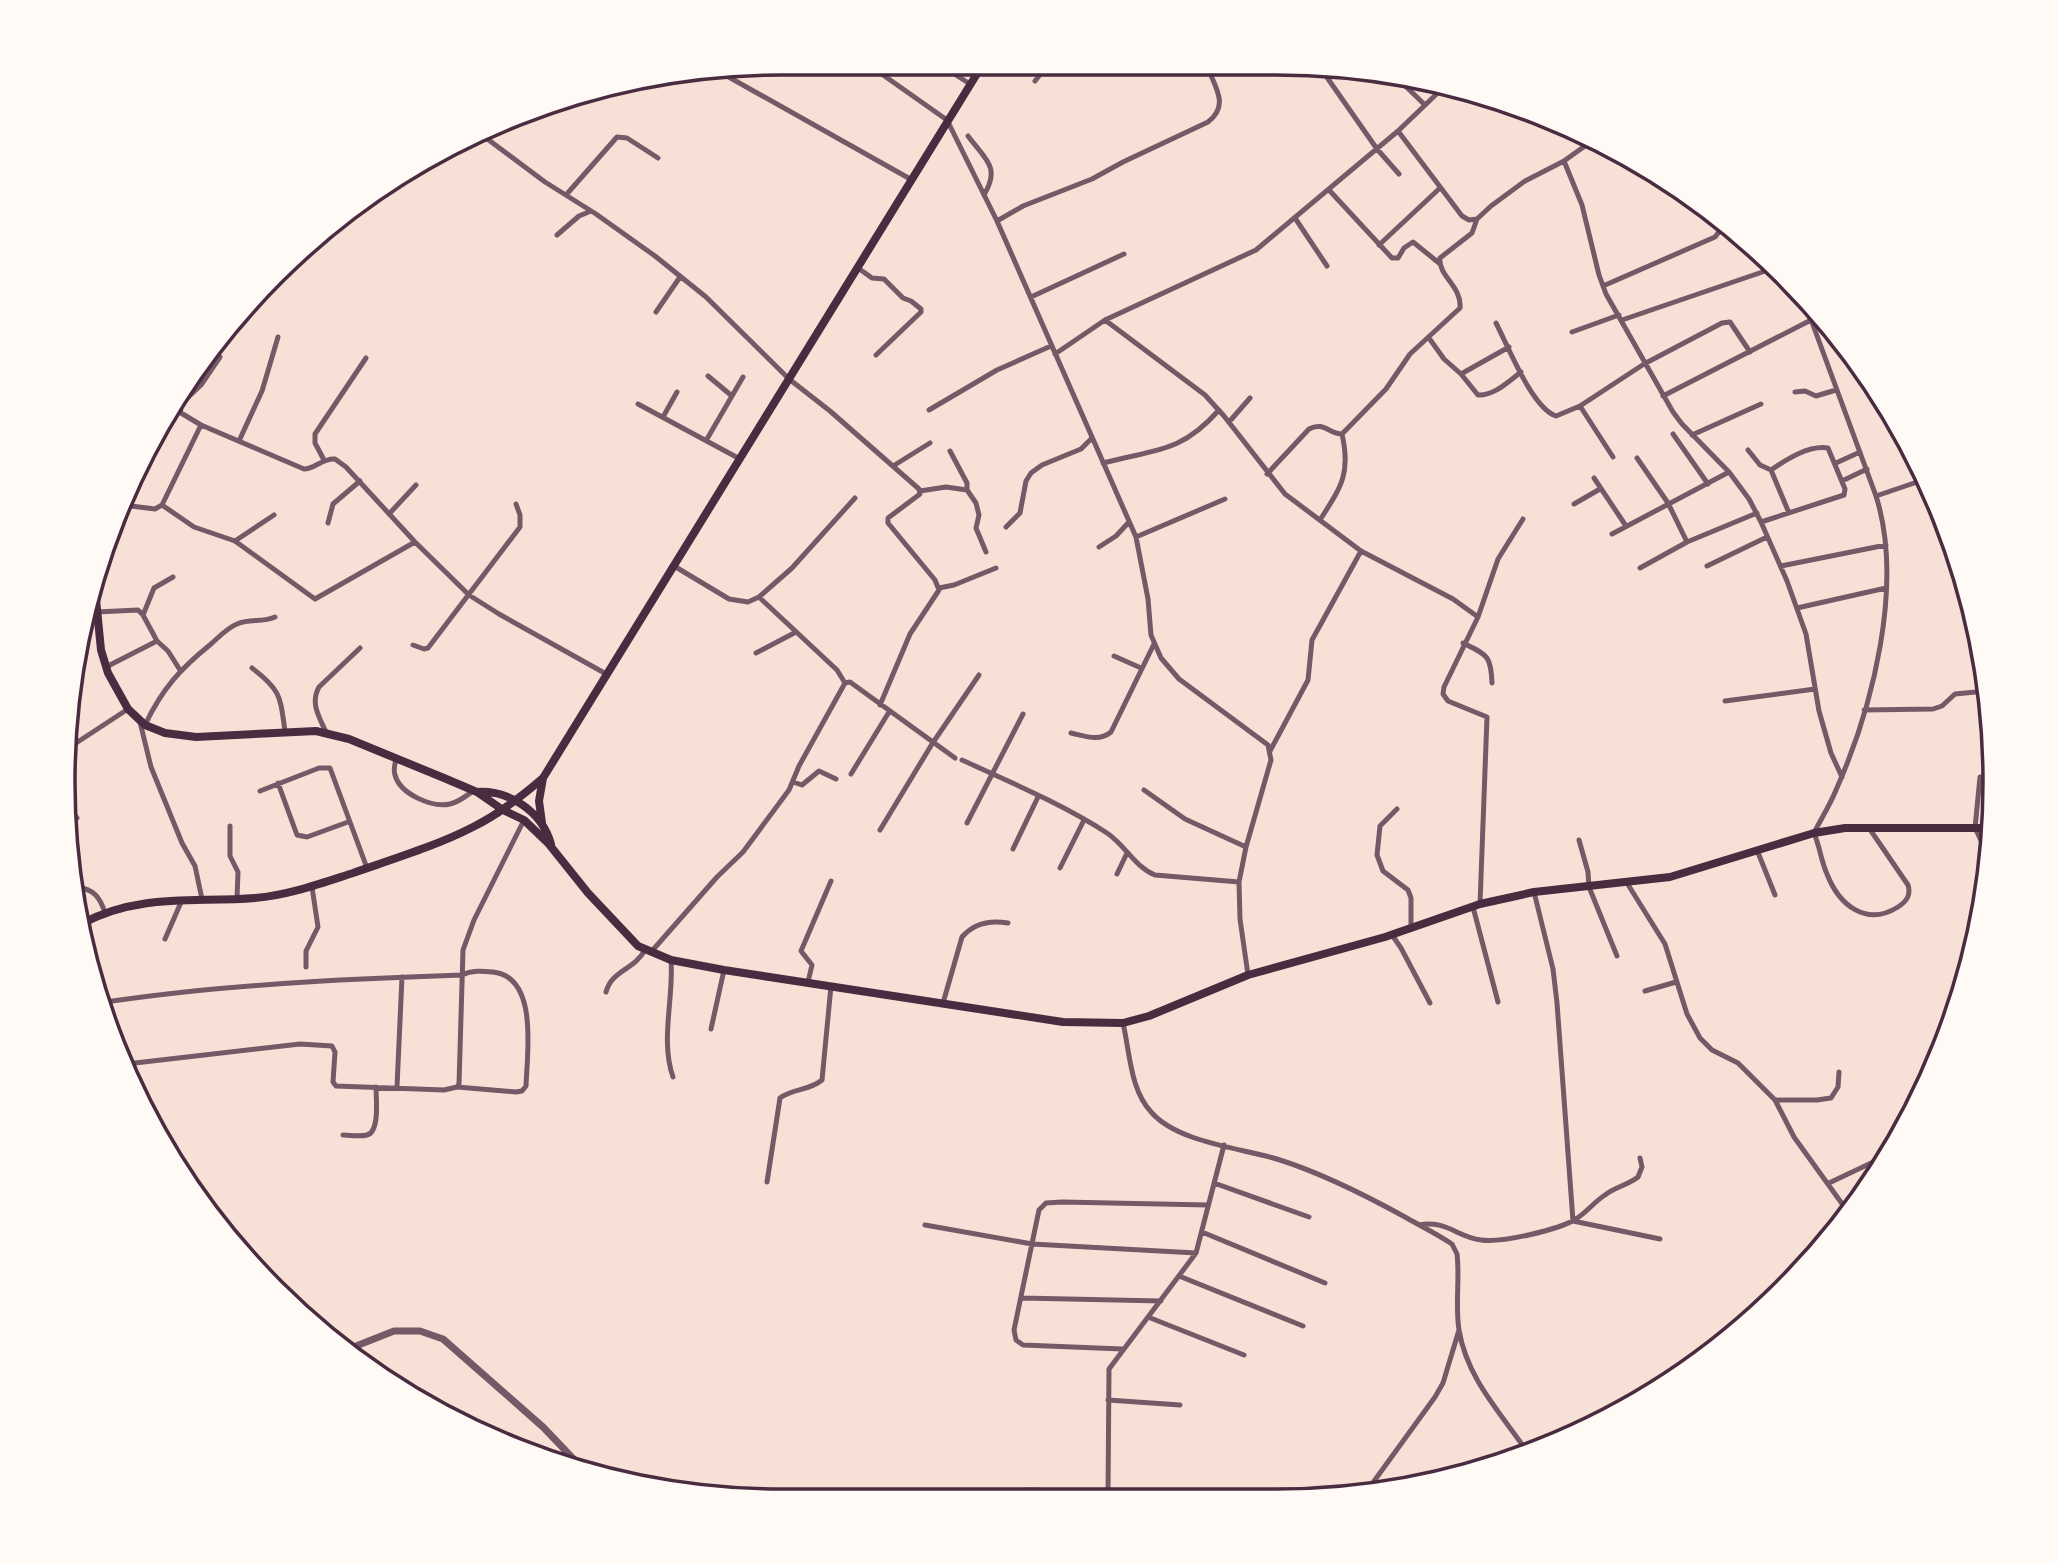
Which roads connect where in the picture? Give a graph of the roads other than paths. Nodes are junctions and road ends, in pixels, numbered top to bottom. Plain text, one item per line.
1 (883, 75) edge
2 (956, 75) edge
3 (976, 75) edge
4 (1040, 75) edge
5 (1210, 75) edge
6 (1327, 77) edge
7 (728, 78) edge
8 (1035, 81) dead end
9 (970, 84) junction
10 (1407, 88) edge
11 (1437, 94) edge
12 (1425, 105) junction
13 (947, 120) junction
14 (1398, 131) junction
15 (968, 136) dead end
16 (488, 140) edge
17 (1585, 146) edge
18 (1377, 149) junction
19 (658, 158) dead end
20 (1564, 161) junction
21 (1399, 174) dead end
22 (912, 180) junction
23 (1440, 188) junction
24 (1329, 190) junction
25 (566, 195) junction
26 (984, 195) junction
27 (591, 211) junction
28 (1295, 218) junction
29 (1477, 219) junction
30 (997, 221) junction
31 (1719, 232) edge
32 (557, 236) dead end
33 (1379, 245) junction
34 (1124, 254) dead end
35 (1439, 263) junction
36 (1327, 265) dead end
37 (858, 268) junction
38 (1764, 271) edge
39 (680, 276) junction
40 (1603, 286) junction
41 (1031, 297) junction
42 (656, 312) dead end
43 (1621, 318) junction
44 (1105, 320) junction
45 (1811, 320) edge
46 (1812, 321) edge
47 (1496, 323) dead end
48 (1572, 332) dead end
49 (278, 337) dead end
50 (1429, 338) junction
51 (1051, 346) junction
52 (1509, 347) junction
53 (1750, 352) junction
54 (1055, 354) junction
55 (876, 355) dead end
56 (220, 357) dead end
57 (366, 358) dead end
58 (1644, 363) junction
59 (1521, 372) junction
60 (1461, 374) junction
61 (708, 376) dead end
62 (743, 377) dead end
63 (789, 379) junction
64 (1836, 390) junction
65 (193, 391) edge
66 (677, 392) dead end
67 (1795, 393) dead end
68 (732, 396) junction
69 (1663, 397) junction
70 (1250, 398) dead end
71 (638, 404) dead end
72 (1761, 404) dead end
73 (1580, 406) junction
74 (929, 410) dead end
75 (1219, 410) junction
76 (181, 411) edge
77 (663, 417) junction
78 (1228, 422) junction
79 (201, 425) junction
80 (1342, 434) junction
81 (1673, 434) dead end
82 (1692, 435) junction
83 (1092, 438) junction
84 (706, 439) junction
85 (239, 441) junction
86 (930, 443) dead end
87 (1748, 450) dead end
88 (950, 451) dead end
89 (1860, 452) junction
90 (1613, 457) dead end
91 (1637, 458) dead end
92 (740, 459) junction
93 (324, 460) junction
94 (1103, 463) junction
95 (1836, 463) junction
96 (893, 466) junction
97 (1867, 469) junction
98 (1771, 470) junction
99 (1729, 472) junction
100 (1267, 474) junction
101 (1594, 478) dead end
102 (360, 481) junction
103 (1842, 481) junction
104 (1916, 482) edge
105 (1708, 484) junction
106 (416, 485) dead end
107 (1600, 489) junction
108 (967, 490) junction
109 (920, 491) junction
110 (1876, 495) junction
111 (855, 498) dead end
112 (1225, 499) dead end
113 (1668, 503) junction
114 (516, 504) dead end
115 (1574, 504) dead end
116 (162, 505) junction
117 (132, 506) edge
118 (1757, 513) junction
119 (1789, 513) junction
120 (389, 514) junction
121 (274, 515) dead end
122 (1523, 519) dead end
123 (1320, 520) junction
124 (1129, 522) junction
125 (1761, 522) junction
126 (328, 523) dead end
127 (1626, 526) junction
128 (1006, 527) dead end
129 (1612, 534) dead end
130 (1136, 537) junction
131 (1767, 537) junction
132 (234, 541) junction
133 (415, 542) junction
134 (1688, 542) junction
135 (1886, 545) junction
136 (1100, 548) dead end
137 (1361, 551) junction
138 (986, 552) dead end
139 (674, 566) junction
140 (1707, 566) dead end
141 (1781, 566) junction
142 (996, 568) dead end
143 (1640, 568) dead end
144 (173, 577) dead end
145 (939, 588) junction
146 (1886, 589) junction
147 (469, 595) junction
148 (759, 597) junction
149 (1797, 608) junction
150 (97, 612) joint
151 (144, 615) junction
152 (275, 617) dead end
153 (1478, 617) junction
154 (796, 632) junction
155 (157, 642) junction
156 (1154, 643) junction
157 (1463, 643) junction
158 (413, 645) dead end
159 (360, 648) dead end
160 (756, 653) dead end
161 (1114, 656) dead end
162 (106, 667) junction
163 (252, 668) dead end
164 (1141, 668) junction
165 (180, 670) junction
166 (979, 674) dead end
167 (608, 675) junction
168 (1492, 683) dead end
169 (845, 684) junction
170 (1815, 689) junction
171 (1977, 692) edge
172 (1726, 701) dead end
173 (880, 705) junction
174 (128, 709) junction
175 (1864, 710) junction
176 (889, 712) junction
177 (1023, 714) dead end
178 (142, 723) junction
179 (285, 731) junction
180 (326, 733) junction
181 (1071, 733) dead end
182 (77, 743) edge
183 (932, 744) junction
184 (1270, 751) junction
185 (954, 758) dead end
186 (396, 759) junction
187 (962, 760) dead end
188 (851, 774) dead end
189 (993, 774) junction
190 (543, 778) junction
191 (1842, 778) junction
192 (1983, 778) edge
193 (836, 779) dead end
194 (793, 782) junction
195 (278, 783) junction
196 (1144, 790) dead end
197 (260, 791) dead end
198 (475, 791) junction
199 (1038, 797) junction
200 (516, 800) junction
201 (1398, 809) dead end
202 (503, 810) junction
203 (524, 820) junction
204 (1084, 820) junction
205 (348, 822) junction
206 (542, 823) junction
207 (967, 823) dead end
208 (230, 826) dead end
209 (1869, 828) junction
210 (1975, 828) junction
211 (1981, 828) edge
212 (880, 830) dead end
213 (1814, 833) junction
214 (1980, 839) edge
215 (1579, 840) dead end
216 (1246, 847) junction
217 (1013, 849) dead end
218 (1757, 850) junction
219 (553, 851) junction
220 (1127, 853) junction
221 (367, 868) junction
222 (1060, 868) dead end
223 (1117, 874) dead end
224 (831, 881) dead end
225 (1239, 882) junction
226 (1627, 883) junction
227 (312, 887) junction
228 (1589, 887) junction
229 (84, 889) edge
230 (1534, 892) junction
231 (1775, 895) dead end
232 (237, 898) junction
233 (202, 899) junction
234 (182, 900) junction
235 (1477, 906) junction
236 (105, 913) junction
237 (89, 920) edge
238 (1008, 923) dead end
239 (1411, 928) junction
240 (1392, 935) junction
241 (165, 939) dead end
242 (648, 951) junction
243 (1616, 956) dead end
244 (671, 960) junction
245 (306, 967) dead end
246 (724, 970) junction
247 (461, 975) junction
248 (1248, 975) junction
249 (402, 977) junction
250 (808, 982) junction
251 (1676, 982) junction
252 (831, 985) junction
253 (1645, 991) dead end
254 (606, 992) dead end
255 (111, 1001) edge
256 (1498, 1002) dead end
257 (943, 1003) junction
258 (1430, 1003) dead end
259 (1124, 1023) junction
260 (711, 1030) dead end
261 (134, 1063) edge
262 (1839, 1072) dead end
263 (673, 1077) dead end
264 (376, 1087) junction
265 (397, 1087) junction
266 (457, 1087) junction
267 (1775, 1100) junction
268 (343, 1135) dead end
269 (1224, 1145) junction
270 (1640, 1158) dead end
271 (1871, 1163) edge
272 (767, 1182) dead end
273 (1214, 1183) junction
274 (1829, 1183) junction
275 (1843, 1204) edge
276 (1209, 1205) junction
277 (1309, 1217) dead end
278 (1573, 1221) junction
279 (925, 1225) dead end
280 (1419, 1225) junction
281 (1202, 1232) junction
282 (1660, 1239) dead end
283 (1032, 1244) junction
284 (1196, 1253) junction
285 (1179, 1276) junction
286 (1325, 1283) dead end
287 (1022, 1298) junction
288 (1161, 1301) junction
289 (1148, 1317) junction
290 (1303, 1326) dead end
291 (1459, 1330) junction
292 (356, 1346) edge
293 (1122, 1349) junction
294 (1244, 1355) dead end
295 (1108, 1400) junction
296 (1180, 1405) dead end
297 (1522, 1444) edge
298 (571, 1456) edge
299 (1373, 1482) edge
300 (1108, 1489) edge

1 - 13 street
2 - 9 street
3 - 9 main road
4 - 8 street
5 - 30 street
6 - 18 street
7 - 22 street
9 - 13 main road
10 - 12 street
11 - 12 street
12 - 14 street
13 - 22 main road
13 - 26 street
14 - 18 street
14 - 23 street
15 - 26 street
16 - 25 street
17 - 20 street
18 - 21 street
18 - 24 street
19 - 25 street
20 - 29 street
20 - 40 street
22 - 37 main road
23 - 29 street
23 - 33 street
24 - 28 street
24 - 33 street
25 - 27 street
26 - 30 street
27 - 32 street
27 - 39 street
28 - 36 street
28 - 44 street
29 - 35 street
30 - 41 street
31 - 40 street
33 - 35 street
34 - 41 street
35 - 50 street
37 - 55 street
37 - 63 main road
38 - 43 street
39 - 42 street
39 - 63 street
40 - 43 street
41 - 51 street
43 - 48 street
43 - 58 street
44 - 54 street
44 - 75 street
45 - 53 street
46 - 64 street
47 - 52 street
49 - 85 street
50 - 60 street
50 - 80 street
51 - 54 street
51 - 74 street
52 - 59 street
52 - 60 street
53 - 58 street
53 - 69 street
54 - 83 street
56 - 65 street
57 - 93 street
58 - 69 street
58 - 73 street
59 - 60 street
59 - 73 street
61 - 68 street
62 - 68 street
63 - 92 main road
63 - 96 street
64 - 67 street
64 - 89 street
66 - 77 street
68 - 84 street
69 - 82 street
70 - 78 street
71 - 77 street
72 - 82 street
73 - 90 street
75 - 78 street
75 - 94 street
76 - 79 street
77 - 84 street
78 - 100 street
79 - 85 street
79 - 116 street
80 - 100 street
80 - 123 street
81 - 105 street
82 - 99 street
83 - 94 street
83 - 128 street
84 - 92 street
85 - 93 street
86 - 96 street
87 - 98 street
88 - 108 street
89 - 95 street
89 - 97 street
91 - 113 street
92 - 139 main road
93 - 102 street
94 - 124 street
95 - 98 street
95 - 103 street
96 - 109 street
97 - 103 street
97 - 110 street
98 - 119 street
99 - 105 street
99 - 118 street
100 - 123 street
101 - 107 street
102 - 120 street
102 - 126 street
103 - 119 street
104 - 110 street
105 - 113 street
106 - 120 street
107 - 115 street
107 - 127 street
108 - 109 street
108 - 138 street
109 - 145 street
110 - 135 street
111 - 148 street
112 - 130 street
113 - 127 street
113 - 134 street
114 - 147 street
116 - 117 street
116 - 132 street
118 - 125 street
118 - 134 street
119 - 125 street
120 - 133 street
121 - 132 street
122 - 153 street
123 - 137 street
124 - 130 street
124 - 136 street
125 - 131 street
127 - 129 street
130 - 156 street
131 - 140 street
131 - 141 street
132 - 133 street
133 - 147 street
134 - 143 street
135 - 141 street
135 - 146 street
137 - 153 street
137 - 184 street
139 - 148 street
139 - 167 main road
141 - 149 street
142 - 145 street
144 - 151 street
145 - 173 street
146 - 149 street
146 - 175 street
147 - 158 street
147 - 167 street
148 - 154 street
149 - 170 street
150 - 151 street
150 - 162 main road
151 - 155 street
152 - 165 street
153 - 157 street
154 - 160 street
154 - 169 street
155 - 162 street
155 - 165 street
156 - 164 street
156 - 184 street
157 - 168 street
157 - 235 street
159 - 180 street
161 - 164 street
162 - 174 main road
163 - 179 street
164 - 181 street
165 - 178 street
166 - 183 street
167 - 190 main road
169 - 173 street
169 - 194 street
170 - 172 street
170 - 191 street
171 - 175 street
173 - 176 street
174 - 178 main road
174 - 182 street
175 - 191 street
176 - 183 street
176 - 188 street
177 - 189 street
178 - 179 main road
178 - 233 street
179 - 180 main road
180 - 186 main road
183 - 185 street
183 - 212 street
184 - 216 street
186 - 198 main road
186 - 198 street
187 - 189 street
189 - 199 street
189 - 207 street
190 - 200 main road
190 - 206 main road
191 - 213 street
192 - 210 street
193 - 194 street
194 - 242 street
195 - 197 street
195 - 205 street
195 - 205 street
196 - 216 street
198 - 200 main road
198 - 202 main road
199 - 204 street
199 - 217 street
200 - 202 main road
200 - 206 main road
201 - 239 street
202 - 203 main road
202 - 221 main road
203 - 219 main road
203 - 247 street
204 - 220 street
204 - 222 street
205 - 221 street
206 - 219 main road
208 - 232 street
209 - 210 main road
209 - 213 main road
209 - 213 street
210 - 211 main road
210 - 214 street
213 - 218 main road
215 - 228 street
216 - 225 street
218 - 226 main road
218 - 231 street
219 - 242 main road
220 - 223 street
220 - 225 street
221 - 227 main road
224 - 250 street
225 - 248 street
226 - 228 main road
226 - 251 street
227 - 232 main road
227 - 245 street
228 - 230 main road
228 - 243 street
229 - 236 street
230 - 235 main road
230 - 278 street
232 - 233 main road
233 - 234 main road
234 - 236 main road
234 - 241 street
235 - 239 main road
235 - 256 street
236 - 237 main road
238 - 257 street
239 - 240 main road
240 - 248 main road
240 - 258 street
242 - 244 main road
242 - 254 street
244 - 246 main road
244 - 263 street
246 - 250 main road
246 - 260 street
247 - 249 street
247 - 266 street
247 - 266 street
248 - 259 main road
249 - 255 street
249 - 265 street
250 - 252 main road
251 - 253 street
251 - 267 street
252 - 257 main road
252 - 272 street
257 - 259 main road
259 - 269 street
261 - 264 street
262 - 267 street
264 - 265 street
264 - 268 street
265 - 266 street
267 - 274 street
269 - 273 street
269 - 280 street
270 - 278 street
271 - 274 street
273 - 276 street
273 - 277 street
274 - 275 street
276 - 281 street
276 - 283 street
278 - 280 street
278 - 282 street
279 - 283 street
280 - 291 street
281 - 284 street
281 - 286 street
283 - 284 street
283 - 287 street
284 - 285 street
285 - 288 street
285 - 290 street
287 - 288 street
287 - 293 street
288 - 289 street
289 - 293 street
289 - 294 street
291 - 297 street
291 - 299 street
292 - 298 street
293 - 295 street
295 - 296 street
295 - 300 street

